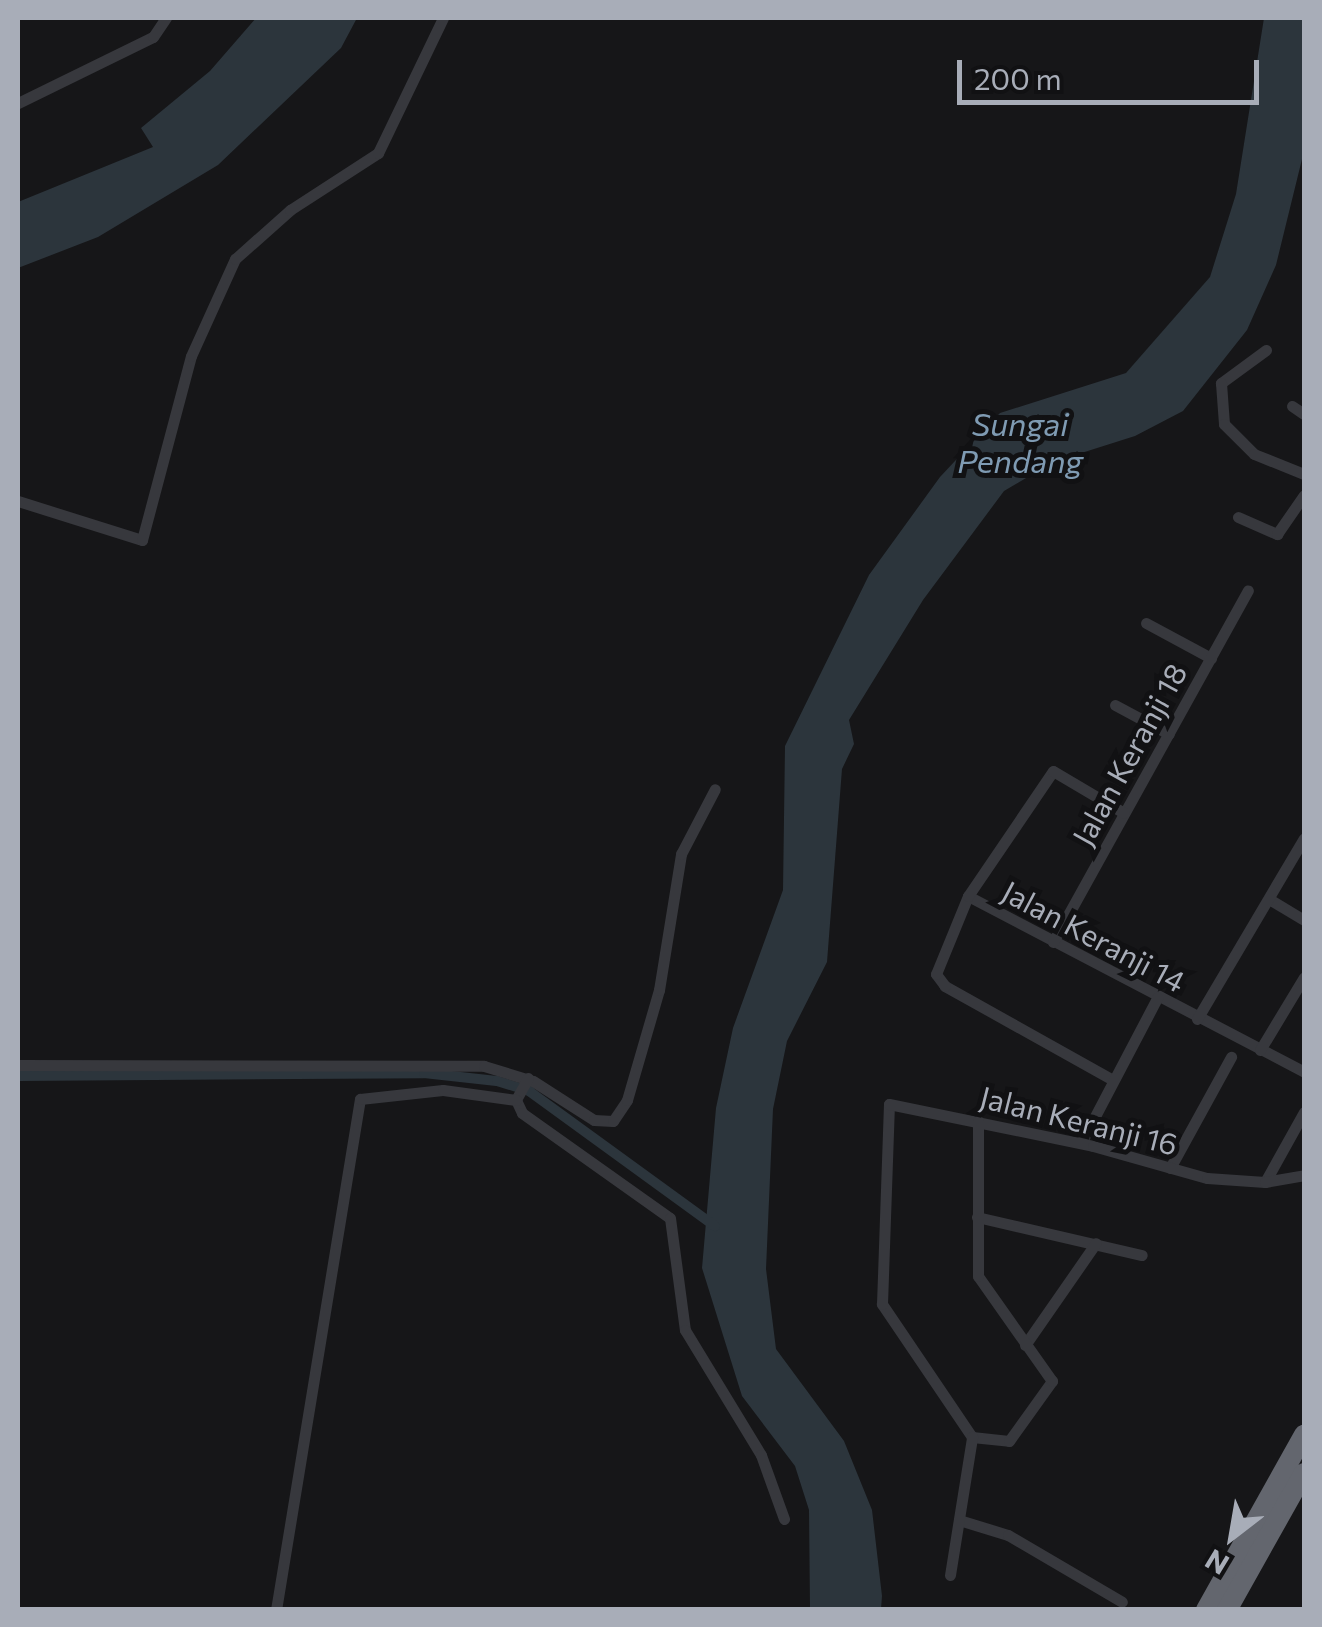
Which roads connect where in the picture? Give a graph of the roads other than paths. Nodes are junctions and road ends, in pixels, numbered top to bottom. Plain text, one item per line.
1 (166, 18) edge
2 (443, 18) edge
3 (18, 103) edge
4 (1266, 350) dead end
5 (1292, 406) dead end
6 (1304, 414) edge
7 (1304, 474) edge
8 (1304, 494) edge
9 (18, 501) edge
10 (1238, 517) dead end
11 (1248, 590) dead end
12 (1146, 623) dead end
13 (1211, 658) junction
14 (1115, 705) dead end
15 (1169, 734) junction
16 (714, 789) dead end
17 (1124, 813) junction
18 (1304, 838) edge
19 (968, 896) junction
20 (1269, 899) junction
21 (1304, 920) edge
22 (1053, 942) junction
23 (1304, 977) edge
24 (1157, 998) junction
25 (1197, 1019) junction
26 (1260, 1050) junction
27 (1231, 1057) dead end
28 (18, 1065) edge
29 (1304, 1072) edge
30 (1113, 1080) junction
31 (522, 1091) junction
32 (1304, 1112) edge
33 (978, 1120) junction
34 (1081, 1143) junction
35 (1170, 1168) junction
36 (1304, 1176) edge
37 (1265, 1182) junction
38 (978, 1217) junction
39 (1096, 1244) junction
40 (1142, 1256) dead end
41 (1025, 1344) junction
42 (1304, 1435) edge
43 (972, 1436) junction
44 (1304, 1473) edge
45 (784, 1519) dead end
46 (959, 1520) junction
47 (950, 1576) dead end
48 (1122, 1602) dead end
49 (276, 1610) edge
50 (1206, 1610) edge
51 (1228, 1610) edge

1 - 3 street
2 - 9 street
4 - 7 street
5 - 6 street
8 - 10 street
11 - 13 street, Jalan Keranji 18
12 - 13 street
13 - 15 street, Jalan Keranji 18
14 - 15 street
15 - 17 street, Jalan Keranji 18
16 - 31 street
17 - 19 street
17 - 22 street, Jalan Keranji 18
18 - 20 street
19 - 22 street, Jalan Keranji 14
19 - 30 street
20 - 21 street
20 - 25 street
22 - 24 street, Jalan Keranji 14
23 - 26 street
24 - 25 street, Jalan Keranji 14
24 - 30 street
25 - 26 street, Jalan Keranji 14
26 - 29 street, Jalan Keranji 14
27 - 35 street
28 - 31 street
30 - 34 street
31 - 45 street
31 - 49 street
32 - 37 street
33 - 34 street, Jalan Keranji 16
33 - 38 street
33 - 43 street, Jalan Keranji 16
34 - 35 street, Jalan Keranji 16
35 - 37 street, Jalan Keranji 16
36 - 37 street, Jalan Keranji 16
38 - 39 street
38 - 41 street
39 - 40 street
39 - 41 street
41 - 43 street
42 - 50 highway
43 - 46 street
44 - 51 highway
46 - 47 street
46 - 48 street

